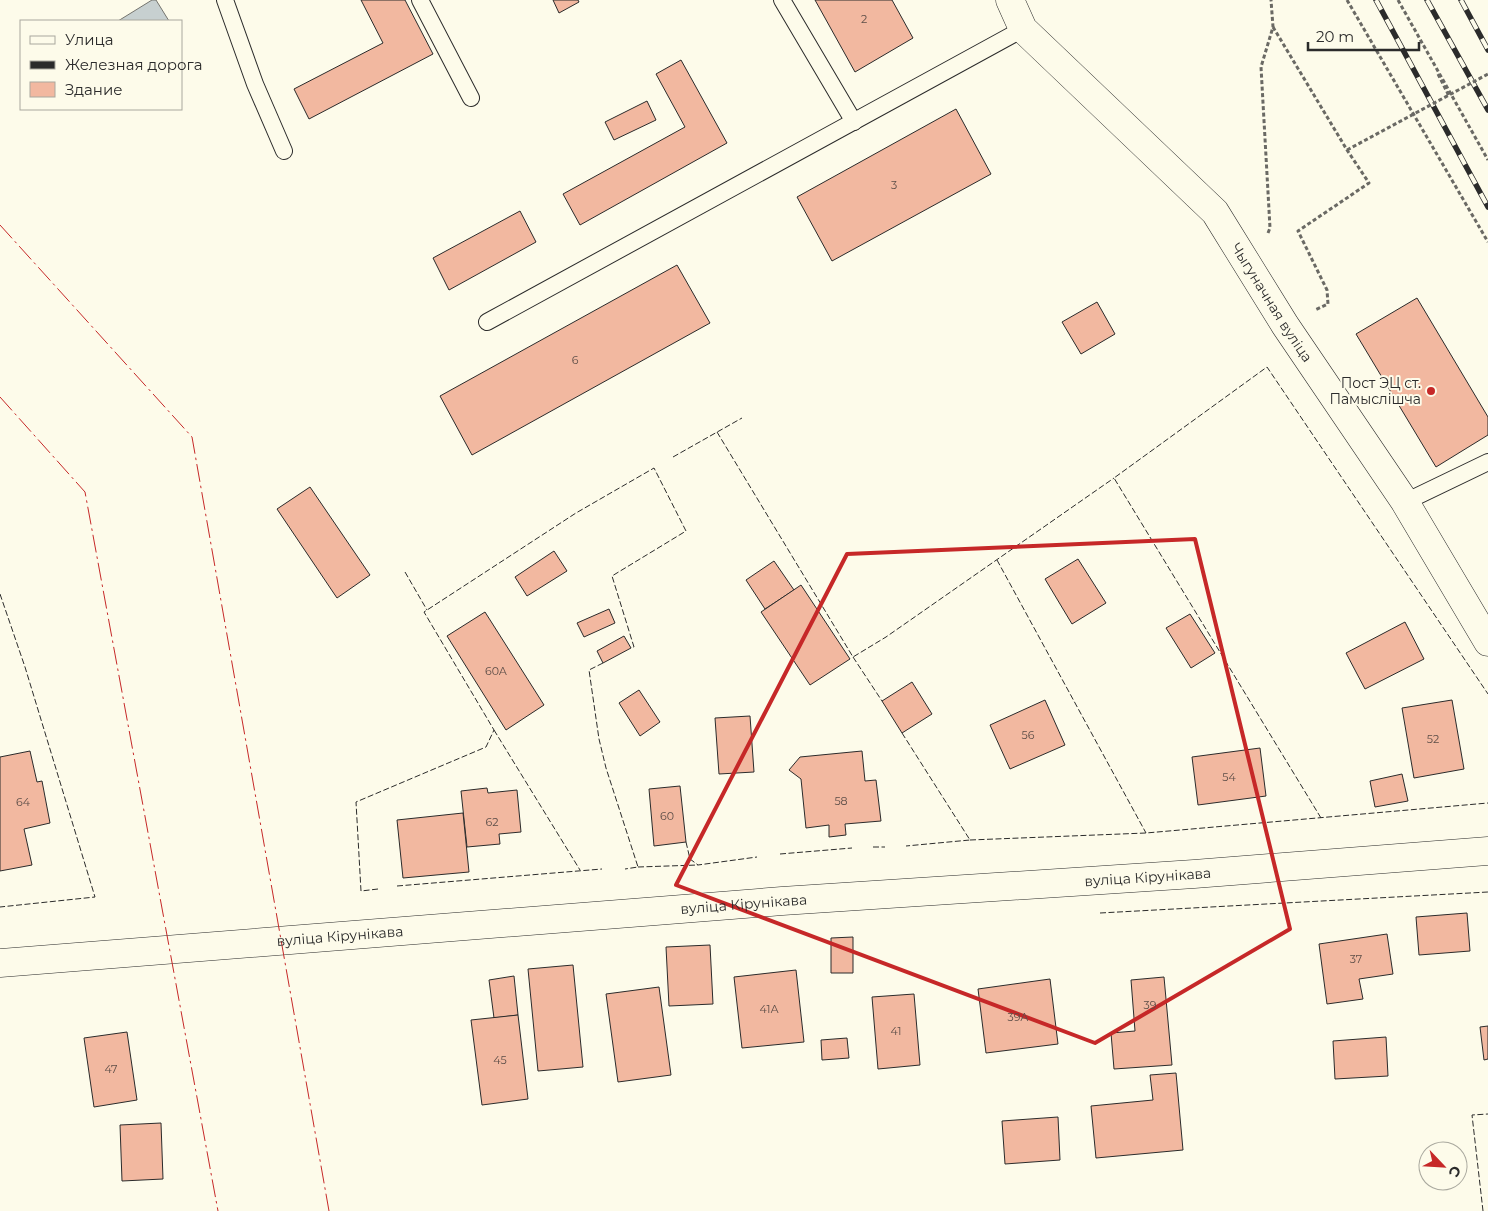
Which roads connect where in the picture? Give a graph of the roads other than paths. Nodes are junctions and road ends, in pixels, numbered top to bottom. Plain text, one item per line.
1 (225, 0) edge
2 (420, 0) edge
3 (782, 0) edge
4 (1010, 0) edge
5 (1023, 29) junction
6 (471, 98) dead end
7 (854, 122) junction
8 (284, 151) dead end
9 (487, 322) dead end
10 (1488, 462) edge
11 (1405, 502) junction
12 (1488, 642) edge
13 (1488, 851) edge
14 (0, 963) edge

1 - 8 lane
2 - 6 lane
3 - 7 lane
4 - 5 street, Чыгуначная вуліца
5 - 7 lane
5 - 11 street, Чыгуначная вуліца
7 - 9 lane
10 - 11 lane
11 - 12 street, Чыгуначная вуліца
13 - 14 street, вуліца Кірунікава

